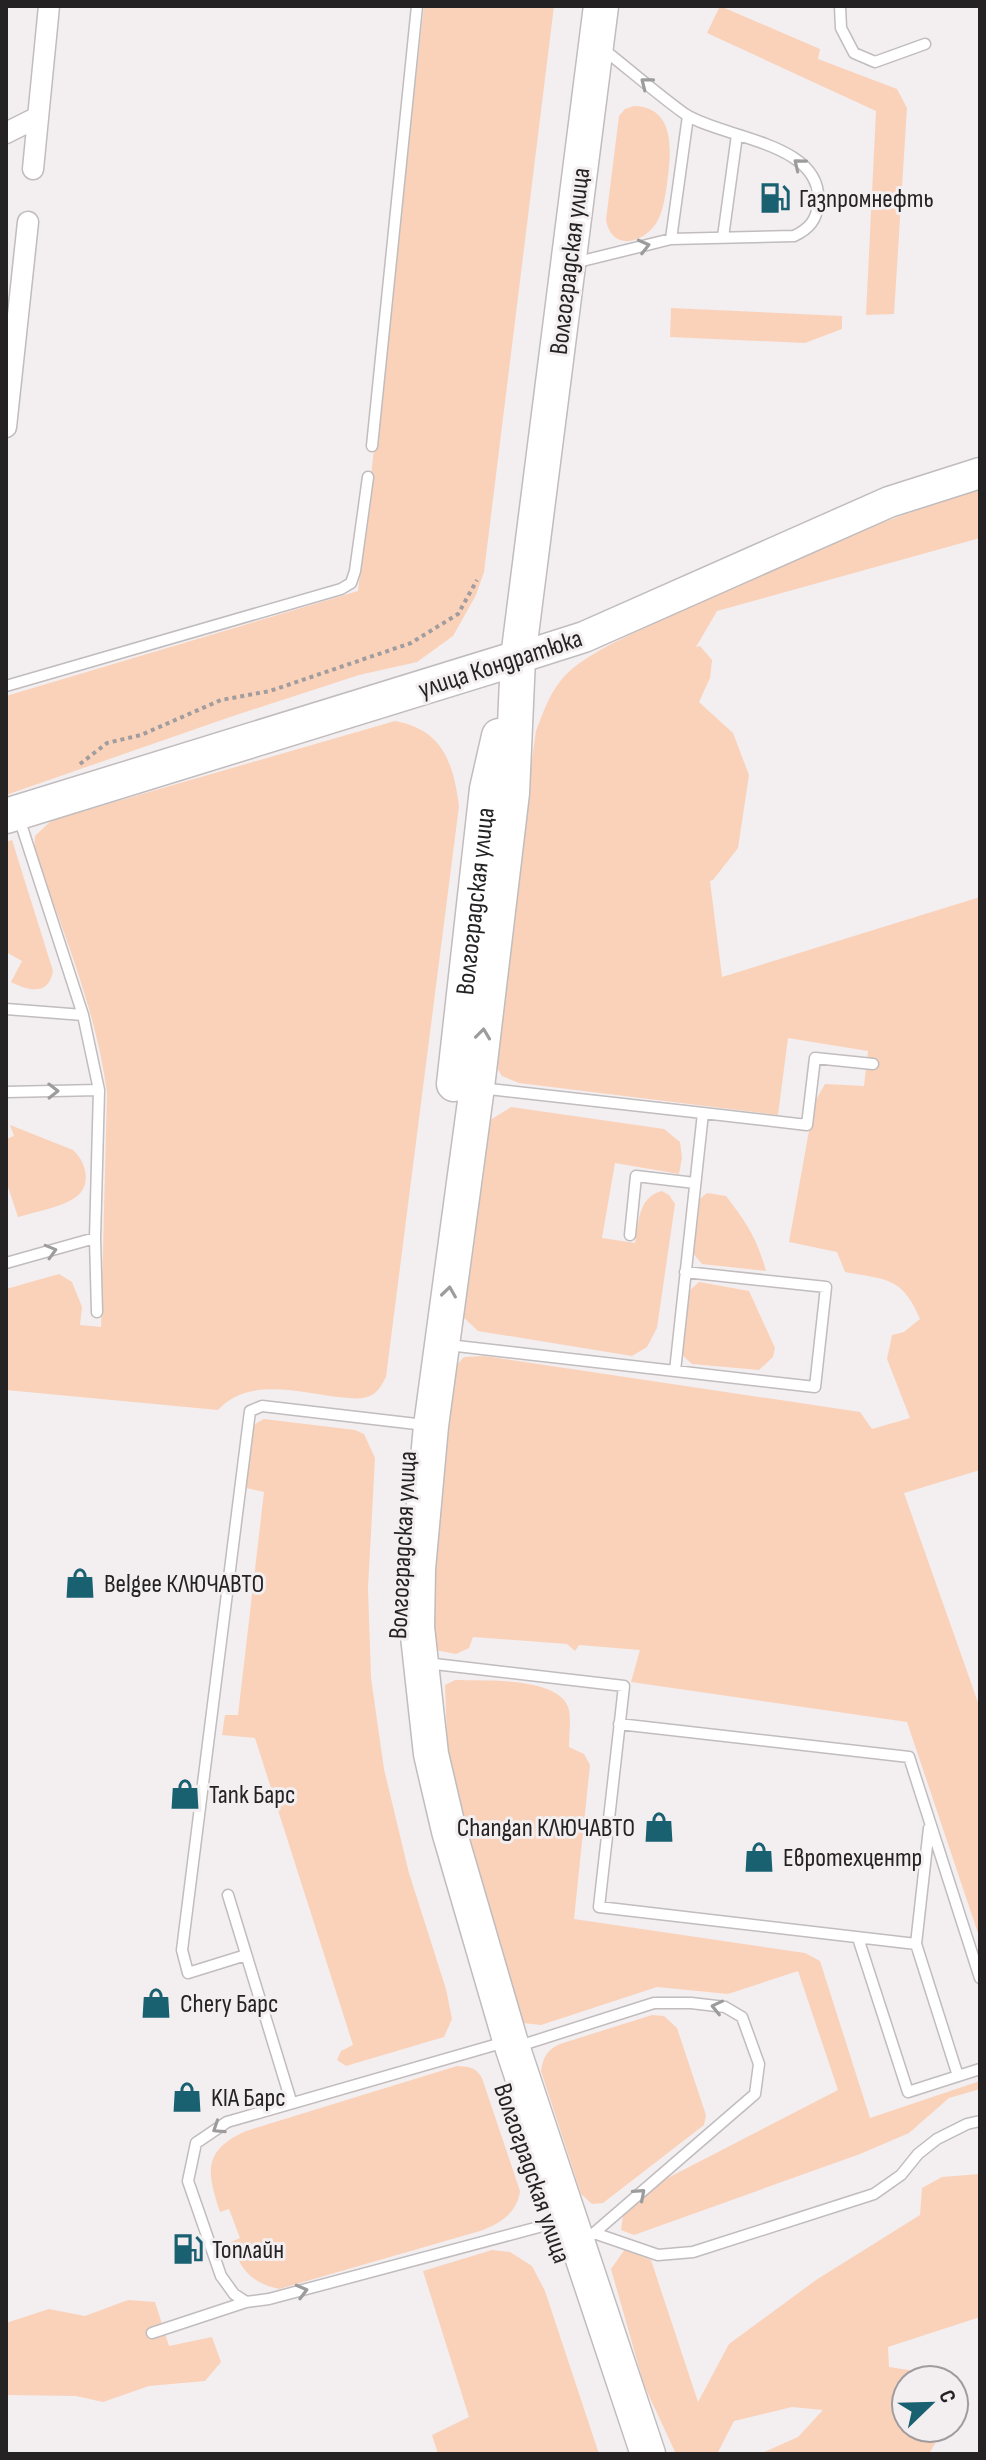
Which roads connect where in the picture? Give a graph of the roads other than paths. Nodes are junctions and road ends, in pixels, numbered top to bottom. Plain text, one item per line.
1 (49, 6) edge
2 (417, 6) edge
3 (601, 6) edge
4 (840, 6) edge
5 (596, 43) junction
6 (925, 44) dead end
7 (688, 116) junction
8 (38, 117) junction
9 (6, 133) edge
10 (737, 135) junction
11 (33, 169) dead end
12 (28, 222) dead end
13 (723, 237) junction
14 (671, 239) junction
15 (568, 264) junction
16 (6, 427) edge
17 (372, 446) dead end
18 (980, 473) edge
19 (368, 477) dead end
20 (518, 658) junction
21 (6, 686) edge
22 (12, 815) edge
23 (6, 1009) edge
24 (83, 1015) junction
25 (873, 1064) dead end
26 (477, 1087) junction
27 (99, 1090) junction
28 (6, 1092) edge
29 (703, 1113) junction
30 (695, 1183) junction
31 (630, 1235) dead end
32 (95, 1238) junction
33 (6, 1263) edge
34 (685, 1272) junction
35 (97, 1312) dead end
36 (442, 1345) junction
37 (675, 1371) junction
38 (420, 1424) junction
39 (420, 1662) junction
40 (619, 1724) junction
41 (930, 1822) junction
42 (228, 1895) dead end
43 (858, 1938) junction
44 (916, 1944) junction
45 (246, 1955) junction
46 (980, 1978) edge
47 (505, 2045) junction
48 (980, 2069) edge
49 (958, 2076) junction
50 (291, 2101) junction
51 (980, 2121) edge
52 (570, 2236) junction
53 (246, 2302) junction
54 (152, 2333) dead end
55 (626, 2454) edge
56 (648, 2454) edge

1 - 8 street
2 - 17 lane
3 - 5 main road, Волгоградская улица
4 - 6 lane
7 -> 5 lane
5 - 15 main road, Волгоградская улица
7 - 10 lane
7 - 14 lane
8 - 9 street
8 - 11 street
10 - 13 lane
13 -> 10 lane
12 - 16 street
13 - 14 lane
15 -> 14 lane
15 - 20 main road, Волгоградская улица
18 - 20 street, улица Кондратюка
19 - 21 lane
20 - 22 main road, улица Кондратюка
26 -> 20 main road, Волгоградская улица
20 - 38 main road, Волгоградская улица
22 - 24 lane
23 - 24 lane
24 - 27 lane
25 - 29 lane
26 - 29 lane
36 -> 26 main road, Волгоградская улица
28 -> 27 lane
27 - 32 lane
29 - 30 lane
30 - 31 lane
30 - 34 lane
33 -> 32 lane
32 - 35 lane
34 - 37 lane
34 - 37 lane
36 - 37 lane
36 - 38 main road, Волгоградская улица
38 - 39 main road, Волгоградская улица
38 - 45 lane
38 - 47 main road, Волгоградская улица
39 - 40 lane
39 - 47 main road, Волгоградская улица
40 - 41 lane
40 - 43 lane
41 - 44 lane
41 - 46 lane
42 - 45 lane
43 - 44 lane
43 - 49 lane
44 - 49 lane
45 - 50 lane
47 - 50 lane
47 - 52 main road, Волгоградская улица
52 -> 47 lane
48 - 49 lane
50 -> 53 lane
51 - 52 lane
53 -> 52 lane
52 - 55 main road, Волгоградская улица
52 - 56 main road, Волгоградская улица
53 - 54 lane

